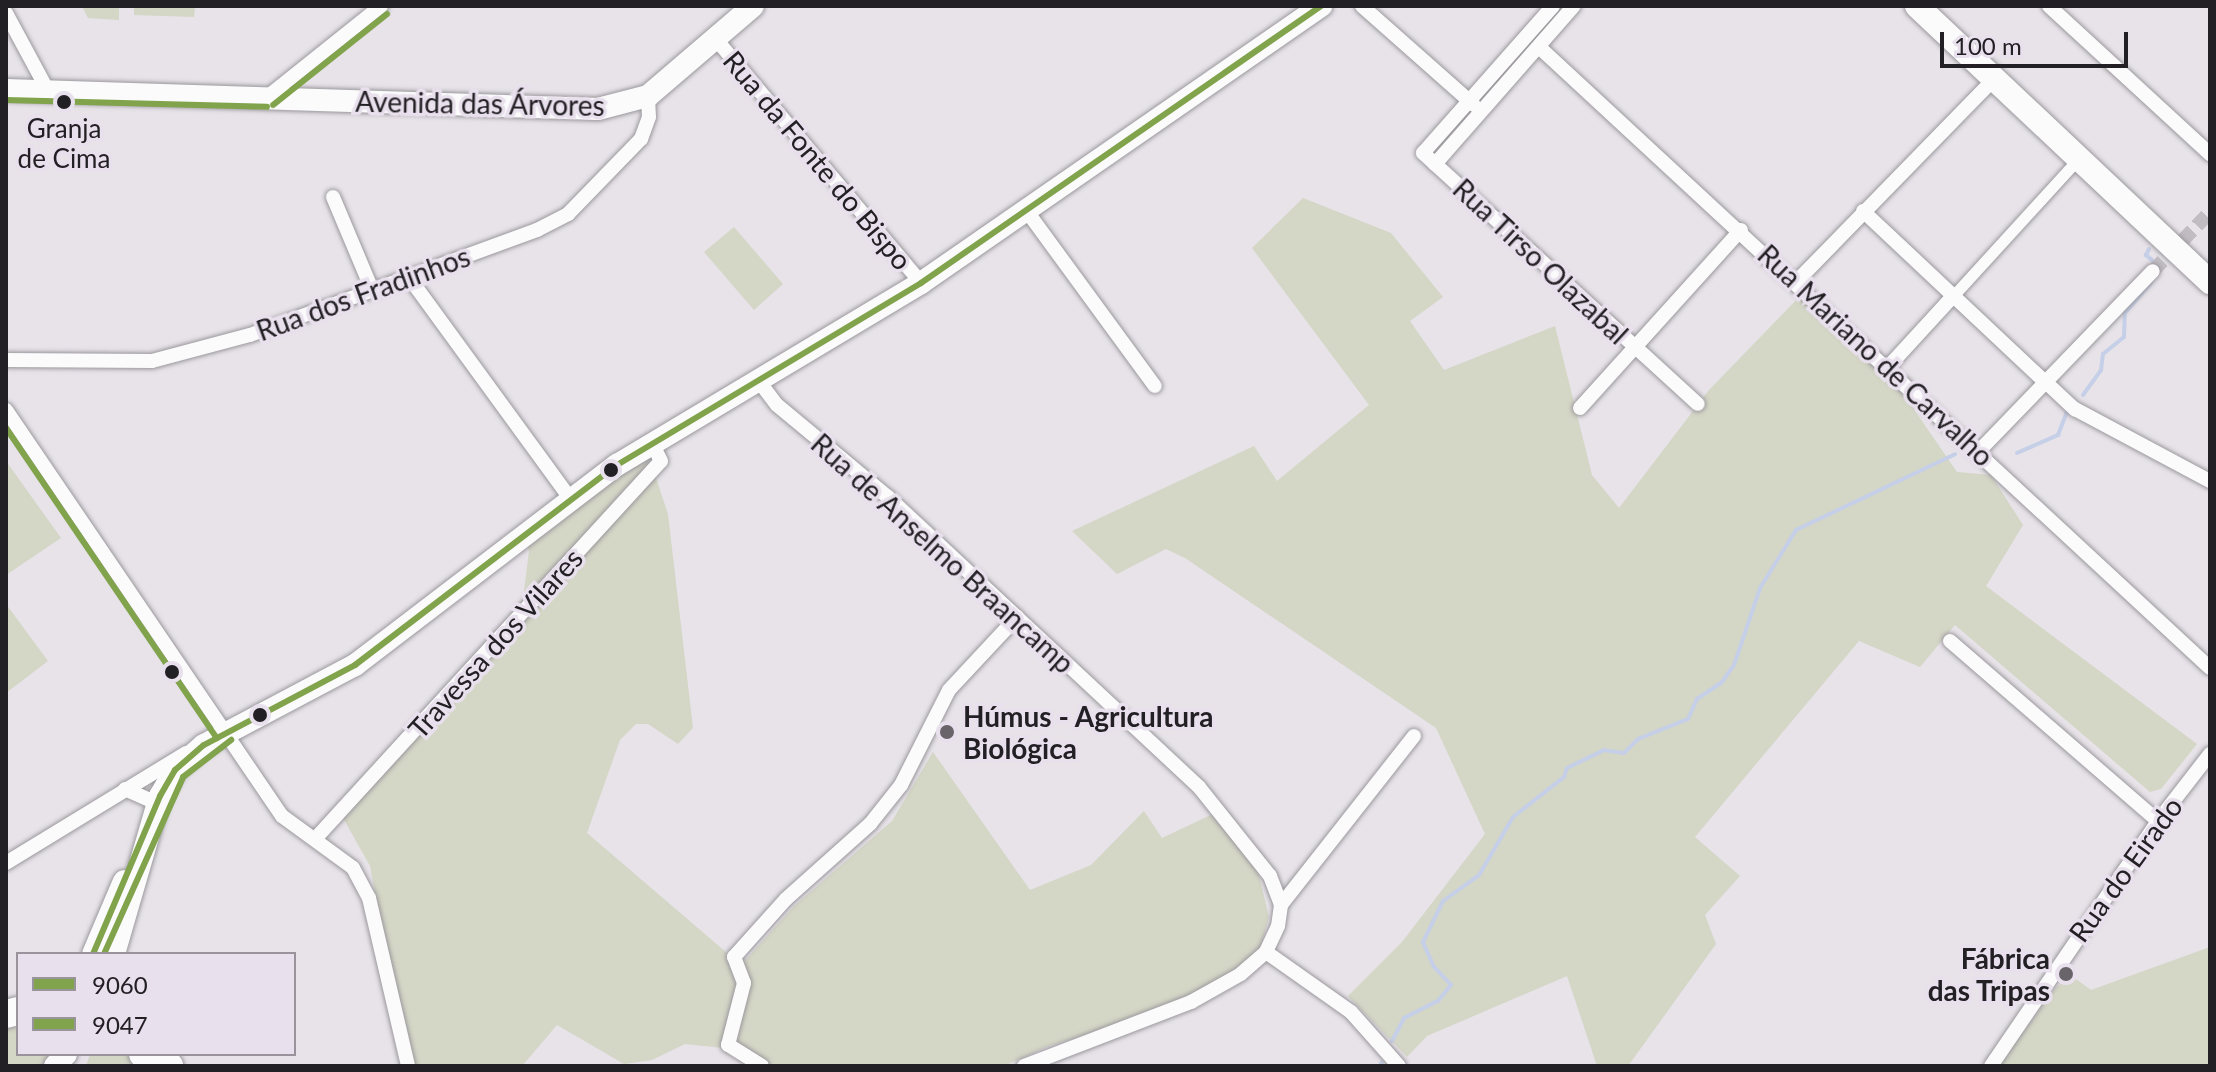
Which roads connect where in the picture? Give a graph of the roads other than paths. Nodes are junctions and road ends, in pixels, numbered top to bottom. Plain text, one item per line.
1 (381, 6) edge
2 (753, 6) edge
3 (1321, 6) edge
4 (1362, 6) edge
5 (1553, 6) edge
6 (1574, 6) edge
7 (1917, 6) edge
8 (2049, 6) edge
9 (6, 13) edge
10 (715, 38) junction
11 (1539, 47) junction
12 (304, 68) junction
13 (1994, 79) junction
14 (6, 90) edge
15 (48, 91) junction
16 (648, 96) junction
17 (267, 97) junction
18 (311, 100) junction
19 (1474, 106) junction
20 (2210, 154) edge
21 (2079, 158) junction
22 (1435, 164) junction
23 (333, 197) dead end
24 (1026, 210) junction
25 (1863, 211) junction
26 (1741, 230) junction
27 (2153, 271) tunnel mouth
28 (408, 276) junction
29 (1797, 281) junction
30 (2210, 282) edge
31 (921, 283) junction
32 (372, 290) junction
33 (1954, 295) junction
34 (1636, 348) junction
35 (6, 360) edge
36 (1889, 366) junction
37 (758, 380) junction
38 (1155, 386) dead end
39 (1698, 404) dead end
40 (1580, 408) dead end
41 (6, 410) edge
42 (652, 443) junction
43 (1979, 451) junction
44 (2210, 481) edge
45 (570, 498) junction
46 (1017, 617) junction
47 (1950, 641) dead end
48 (2210, 668) edge
49 (225, 732) junction
50 (1414, 736) dead end
51 (204, 745) junction
52 (2210, 754) edge
53 (129, 786) junction
54 (159, 798) junction
55 (2158, 821) junction
56 (148, 829) junction
57 (315, 839) junction
58 (6, 863) edge
59 (1281, 905) junction
60 (94, 952) edge
61 (115, 952) edge
62 (1266, 952) junction
63 (147, 1056) edge
64 (169, 1066) edge
65 (408, 1066) edge
66 (762, 1066) edge
67 (1024, 1066) edge
68 (1399, 1066) edge
69 (1991, 1066) edge

1 - 12 street
2 - 10 main road, Avenida das Árvores
3 - 24 main road
4 - 19 street
5 - 19 street, Rua Tirso Olazabal
6 - 11 street, Rua Tirso Olazabal
7 - 13 main road
8 - 20 street
9 - 15 street
10 - 16 main road, Avenida das Árvores
10 - 31 street, Rua da Fonte do Bispo
11 - 19 street, Rua Tirso Olazabal
11 - 26 street, Rua Mariano de Carvalho
12 - 17 street
12 - 18 street
13 - 21 main road
13 - 25 street
14 - 15 main road, Avenida das Árvores
15 - 17 main road, Avenida das Árvores
16 - 18 main road, Avenida das Árvores
16 - 28 street, Rua dos Fradinhos
17 - 18 main road, Avenida das Árvores
19 - 22 street, Rua Tirso Olazabal
19 - 22 street, Rua Tirso Olazabal
21 - 30 main road
21 - 33 street
22 - 34 street, Rua Tirso Olazabal
23 - 32 street
24 - 31 main road
24 - 38 street
25 - 29 street
25 - 33 street
26 - 29 street, Rua Mariano de Carvalho
26 - 34 street
27 - 43 street
28 - 32 street, Rua dos Fradinhos
28 - 45 street
29 - 36 street, Rua Mariano de Carvalho
31 - 37 main road
32 - 35 street, Rua dos Fradinhos
33 - 36 street
33 - 44 street
34 - 39 street, Rua Tirso Olazabal
34 - 40 street
36 - 43 street, Rua Mariano de Carvalho
37 - 42 main road
37 - 46 street, Rua de Anselmo Braancamp
41 - 49 street
42 - 45 main road
42 - 57 street, Travessa dos Vilares
43 - 48 street, Rua Mariano de Carvalho
45 - 49 main road
46 - 59 street, Rua de Anselmo Braancamp
46 - 66 street
47 - 55 street
49 - 51 main road
49 - 57 street
50 - 59 street
51 - 53 street
51 - 54 main road
52 - 55 street, Rua do Eirado
53 - 54 street
53 - 58 street
54 - 56 main road
55 - 69 street, Rua do Eirado
56 - 60 main road
56 - 61 main road
57 - 65 street
59 - 62 street
62 - 67 street
62 - 68 street
63 - 64 highway

